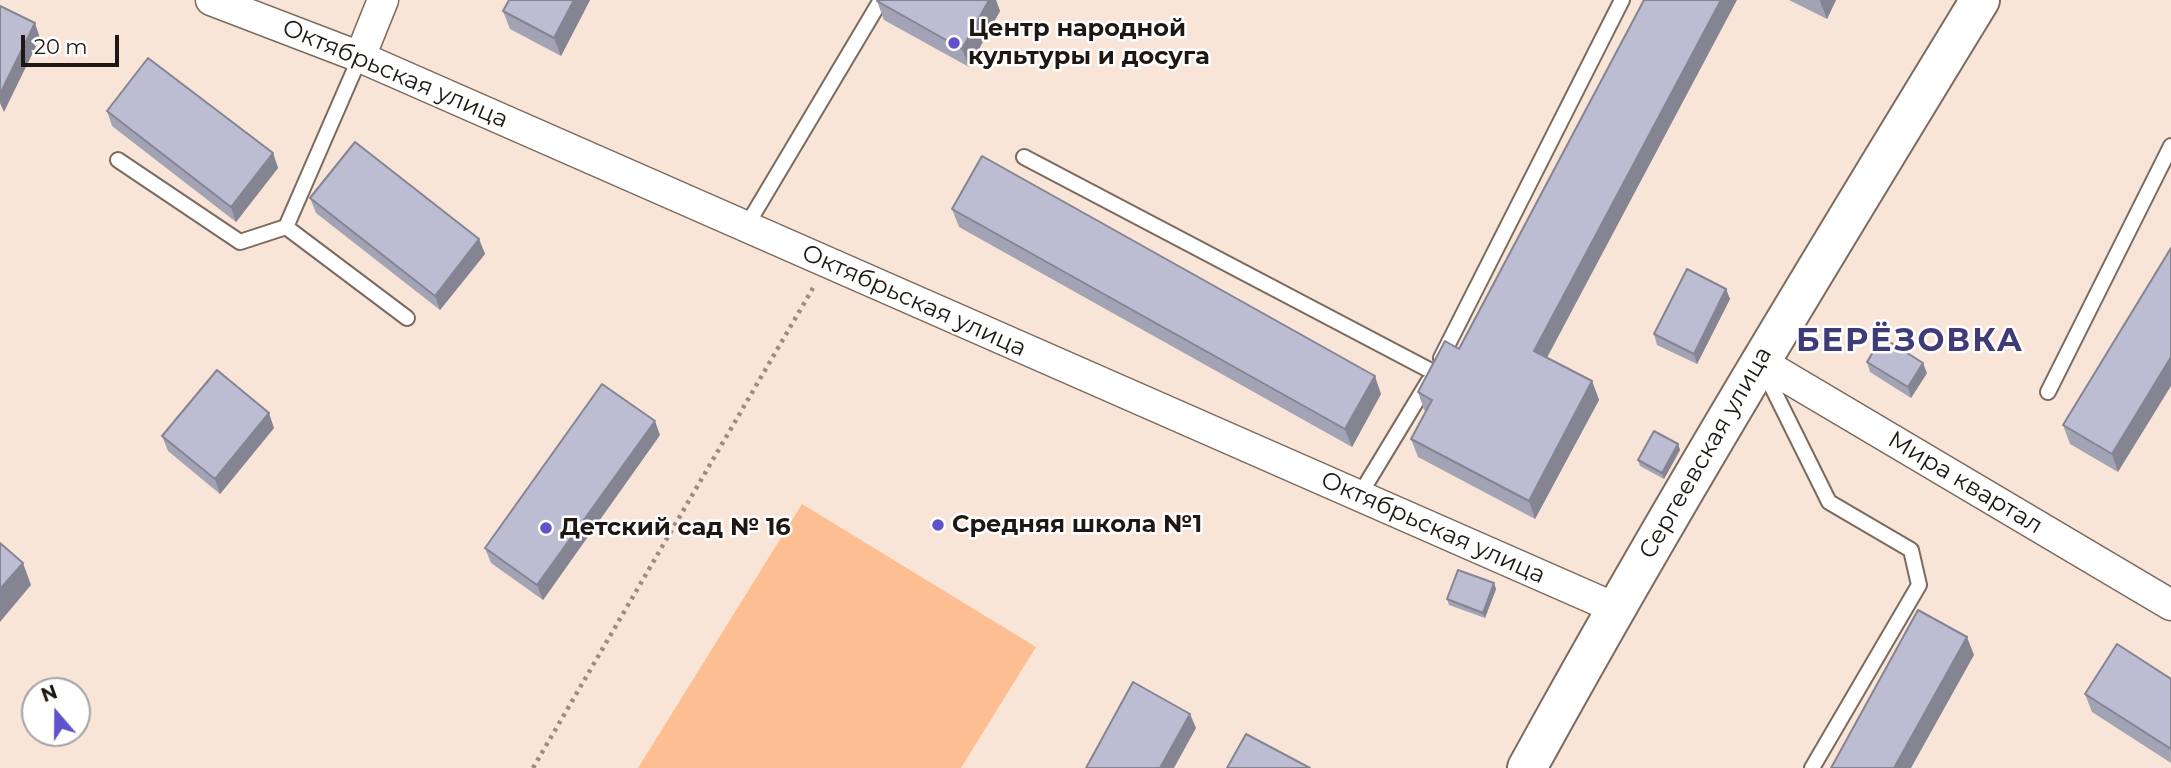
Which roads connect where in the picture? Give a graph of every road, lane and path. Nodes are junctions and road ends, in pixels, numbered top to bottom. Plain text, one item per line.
1 (211, 0) edge
2 (383, 0) edge
3 (881, 0) edge
4 (1622, 0) edge
5 (1980, 0) edge
6 (360, 57) junction
7 (2171, 146) edge
8 (1024, 157) dead end
9 (118, 160) dead end
10 (747, 225) junction
11 (286, 227) junction
12 (827, 265) junction
13 (407, 318) dead end
14 (1759, 361) junction
15 (1433, 372) junction
16 (2048, 392) dead end
17 (1359, 496) junction
18 (2171, 605) edge
19 (1615, 608) junction
20 (533, 768) edge
21 (1527, 768) edge
22 (1812, 768) edge

1 - 6 street, Октябрьская улица
2 - 6 street
3 - 10 lane
4 - 15 lane
5 - 14 main road, Сергеевская улица
6 - 10 street, Октябрьская улица
6 - 11 lane
7 - 16 lane
8 - 15 lane
9 - 11 lane
10 - 12 street, Октябрьская улица
11 - 13 lane
12 - 17 street, Октябрьская улица
12 - 20 path
14 - 18 street, Мира квартал
14 - 19 main road, Сергеевская улица
14 - 22 lane
15 - 17 lane
17 - 19 street, Октябрьская улица
19 - 21 main road, Сергеевская улица

